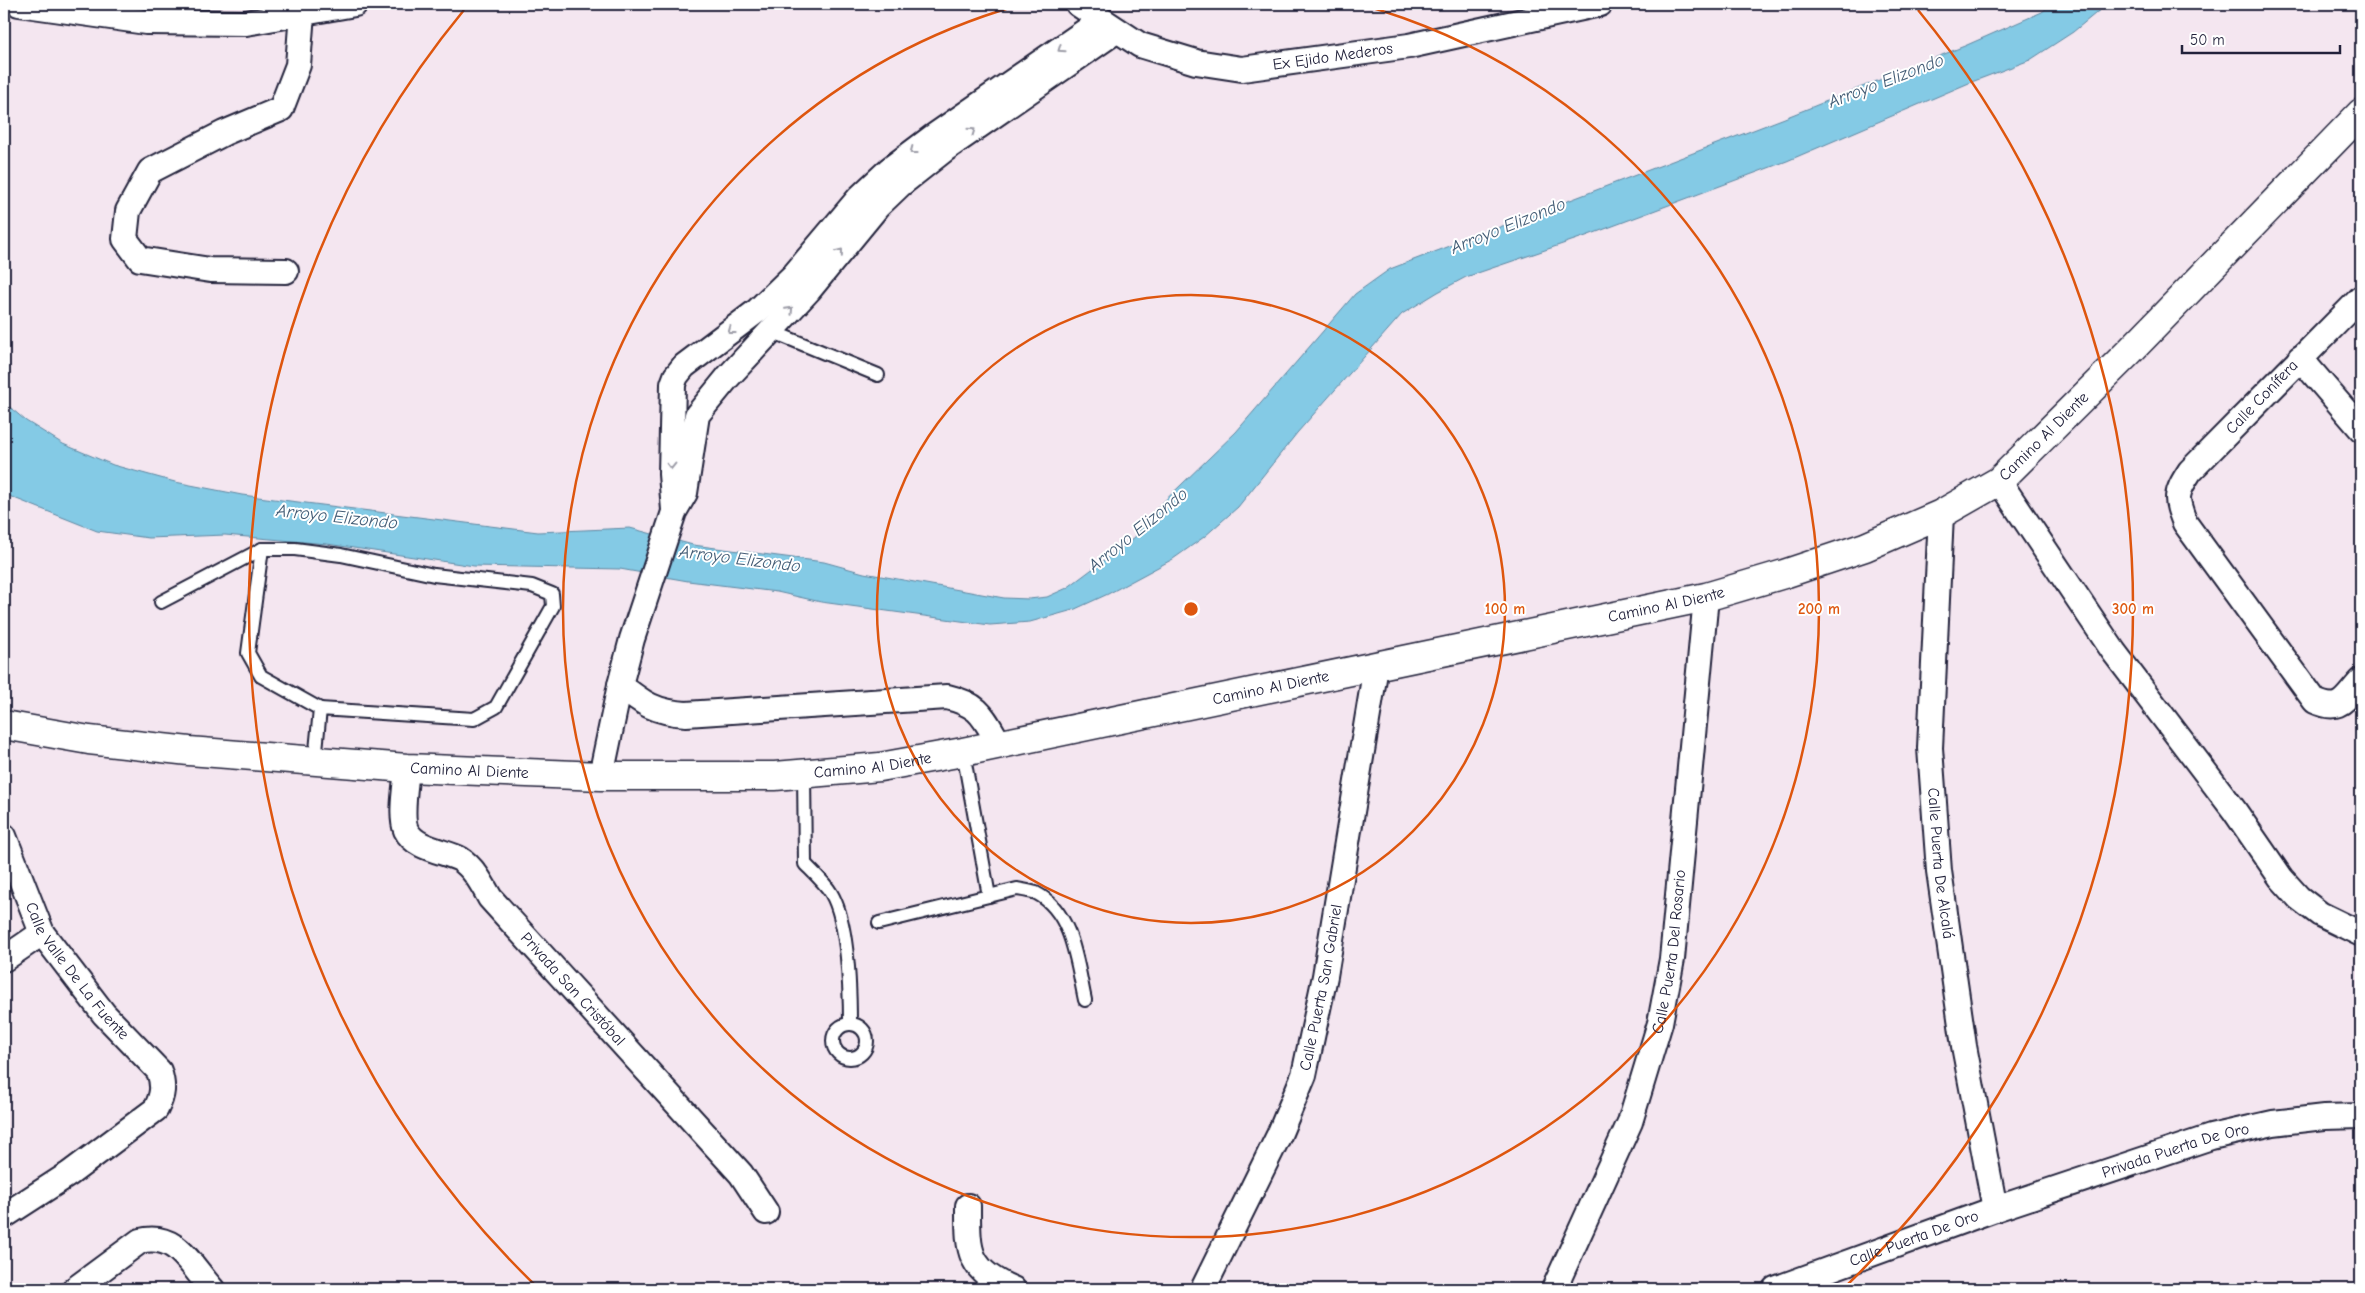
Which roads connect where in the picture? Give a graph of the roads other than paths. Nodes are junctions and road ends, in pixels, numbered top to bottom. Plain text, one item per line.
1 (19, 4) edge
2 (355, 4) edge
3 (1078, 4) edge
4 (1600, 4) edge
5 (302, 13) junction
6 (1108, 26) junction
7 (2361, 113) edge
8 (939, 143) junction
9 (286, 271) dead end
10 (757, 311) junction
11 (2357, 313) edge
12 (771, 331) junction
13 (708, 348) junction
14 (2300, 358) junction
15 (878, 375) dead end
16 (728, 377) junction
17 (673, 408) junction
18 (697, 415) junction
19 (2361, 429) edge
20 (1999, 482) junction
21 (1941, 514) junction
22 (672, 518) junction
23 (262, 549) junction
24 (1706, 597) junction
25 (161, 602) dead end
26 (1376, 666) junction
27 (2361, 681) edge
28 (620, 685) junction
29 (320, 709) junction
30 (4, 725) edge
31 (1000, 745) junction
32 (963, 752) junction
33 (315, 761) junction
34 (407, 768) junction
35 (804, 773) junction
36 (600, 776) junction
37 (4, 836) edge
38 (989, 896) junction
39 (879, 923) dead end
40 (42, 932) junction
41 (2361, 934) edge
42 (4, 959) edge
43 (1085, 1000) dead end
44 (850, 1024) dead end
45 (2361, 1116) edge
46 (968, 1206) dead end
47 (1994, 1209) junction
48 (766, 1212) dead end
49 (4, 1216) edge
50 (75, 1289) edge
51 (212, 1289) edge
52 (1013, 1289) edge
53 (1203, 1289) edge
54 (1555, 1289) edge
55 (1775, 1289) edge

1 - 5 street
2 - 5 street
3 - 6 street, Ex Ejido Mederos
4 - 6 street, Ex Ejido Mederos
5 - 9 street
6 - 8 street
7 - 20 street, Camino Al Diente
8 -> 10 street
12 -> 8 street
10 - 12 lane
10 -> 13 street
11 - 14 street, Calle Conífera
12 - 15 lane
12 - 16 street
13 - 16 street
13 - 17 street
14 - 19 street
14 - 27 street, Calle Conífera
16 - 18 street
17 - 18 street
17 -> 22 street
18 - 22 street
20 - 21 street, Camino Al Diente
20 - 41 street
21 - 24 street, Camino Al Diente
21 - 47 street, Calle Puerta De Alcalá
22 - 28 street
23 - 25 lane
23 - 29 lane
23 - 29 lane
24 - 26 street, Camino Al Diente
24 - 54 street, Calle Puerta Del Rosario
26 - 31 street, Camino Al Diente
26 - 53 street, Calle Puerta San Gabriel
28 - 31 street
28 - 36 street
29 - 33 lane
30 - 33 street, Camino Al Diente
31 - 32 street, Camino Al Diente
32 - 35 street, Camino Al Diente
32 - 38 lane
33 - 34 street, Camino Al Diente
34 - 36 street, Camino Al Diente
34 - 48 street, Privada San Cristóbal
35 - 36 street, Camino Al Diente
35 - 44 lane
37 - 40 street, Calle Valle De La Fuente
38 - 39 lane
38 - 43 lane
40 - 42 street
40 - 49 street, Calle Valle De La Fuente
45 - 47 street, Privada Puerta De Oro
46 - 52 street
47 - 55 street, Calle Puerta De Oro
50 - 51 street

